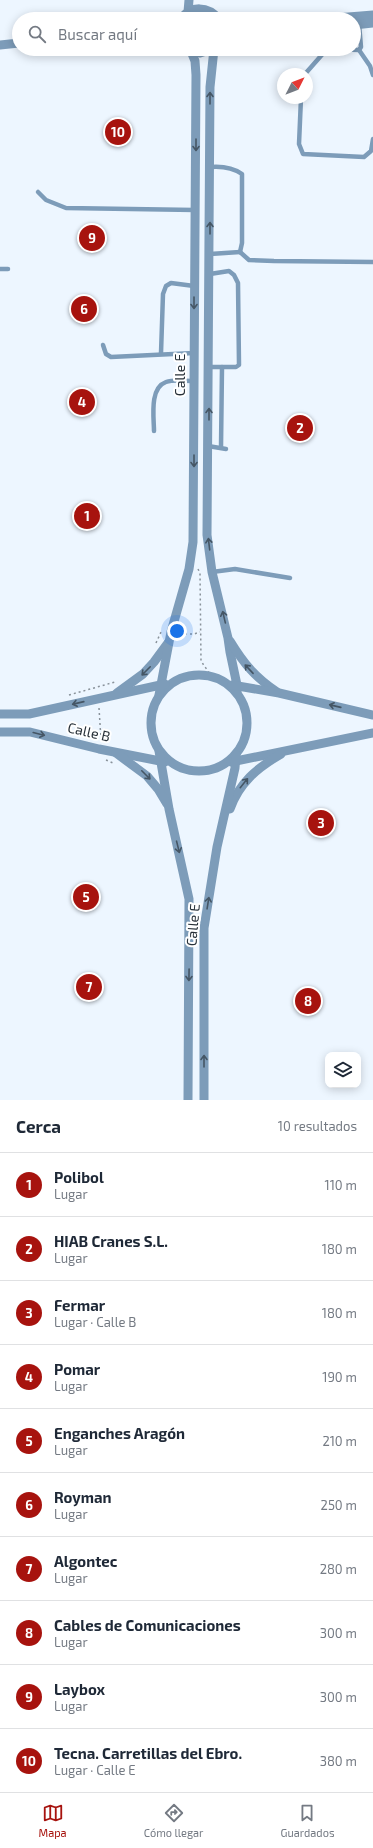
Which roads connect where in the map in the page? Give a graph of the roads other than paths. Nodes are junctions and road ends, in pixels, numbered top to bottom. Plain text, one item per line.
1 (189, 0) edge
2 (207, 0) edge
3 (211, 11) joint
4 (188, 12) joint
5 (373, 15) edge
6 (361, 16) edge
7 (373, 23) edge
8 (361, 24) edge
9 (12, 43) edge
10 (0, 44) edge
11 (361, 53) edge
12 (192, 56) edge
13 (212, 56) edge
14 (321, 56) edge
15 (310, 68) edge
16 (373, 75) edge
17 (301, 104) edge
18 (373, 139) edge
19 (210, 167) junction
20 (38, 192) dead end
21 (195, 210) junction
22 (240, 252) junction
23 (210, 254) junction
24 (373, 262) edge
25 (0, 269) edge
26 (8, 269) dead end
27 (210, 274) junction
28 (194, 286) junction
29 (103, 345) dead end
30 (194, 352) junction
31 (161, 353) junction
32 (209, 367) junction
33 (222, 367) junction
34 (194, 381) junction
35 (154, 432) dead end
36 (208, 446) junction
37 (212, 572) junction
38 (290, 578) dead end
39 (228, 638) junction
40 (169, 642) junction
41 (161, 684) junction
42 (170, 684) junction
43 (234, 688) junction
44 (279, 693) junction
45 (116, 694) junction
46 (159, 695) junction
47 (0, 714) edge
48 (373, 715) edge
49 (0, 732) edge
50 (373, 734) edge
51 (159, 751) junction
52 (115, 752) junction
53 (283, 753) junction
54 (234, 759) junction
55 (160, 762) junction
56 (171, 763) junction
57 (169, 809) junction
58 (224, 817) junction
59 (188, 1100) edge
60 (204, 1100) edge

1 - 4 street
2 - 3 street
3 - 4 street
5 - 6 street
7 - 8 street
9 - 10 street
11 - 16 lane
12 -> 21 street, Calle E
19 -> 13 street, Calle E
14 - 15 lane
17 - 18 lane
19 - 22 lane
23 -> 19 street, Calle E
20 - 21 lane
21 - 28 street, Calle E
22 - 23 lane
22 - 24 lane
23 - 27 street, Calle E
25 - 26 lane
27 - 32 street, Calle E
27 - 33 lane
28 -> 30 street, Calle E
28 - 31 lane
29 - 31 lane
30 - 31 lane
30 - 34 street, Calle E
32 - 33 lane
36 -> 32 street, Calle E
33 - 36 lane
34 - 35 lane
34 -> 40 street, Calle E
37 -> 36 street, Calle E
37 - 38 lane
39 -> 37 street, Calle E
39 - 43 street, Calle E
44 -> 39 street, Calle E
40 - 41 street, Calle E
40 -> 45 street, Calle B
41 - 42 street, Calle B
41 - 45 street, Calle B
41 - 46 street, Calle E
42 - 43 street
42 - 46 street
43 - 44 street
43 - 54 street
48 -> 44 street
45 -> 47 street, Calle B
46 - 51 street
49 -> 52 street, Calle B
50 - 53 street
51 - 55 street, Calle E
51 - 56 street
52 - 55 street, Calle B
52 -> 57 street, Calle E
53 - 54 street
58 -> 53 street
54 - 56 street
54 - 58 street, Calle E
55 - 56 street, Calle B
55 - 57 street, Calle E
57 -> 59 street, Calle E
60 -> 58 street, Calle E

